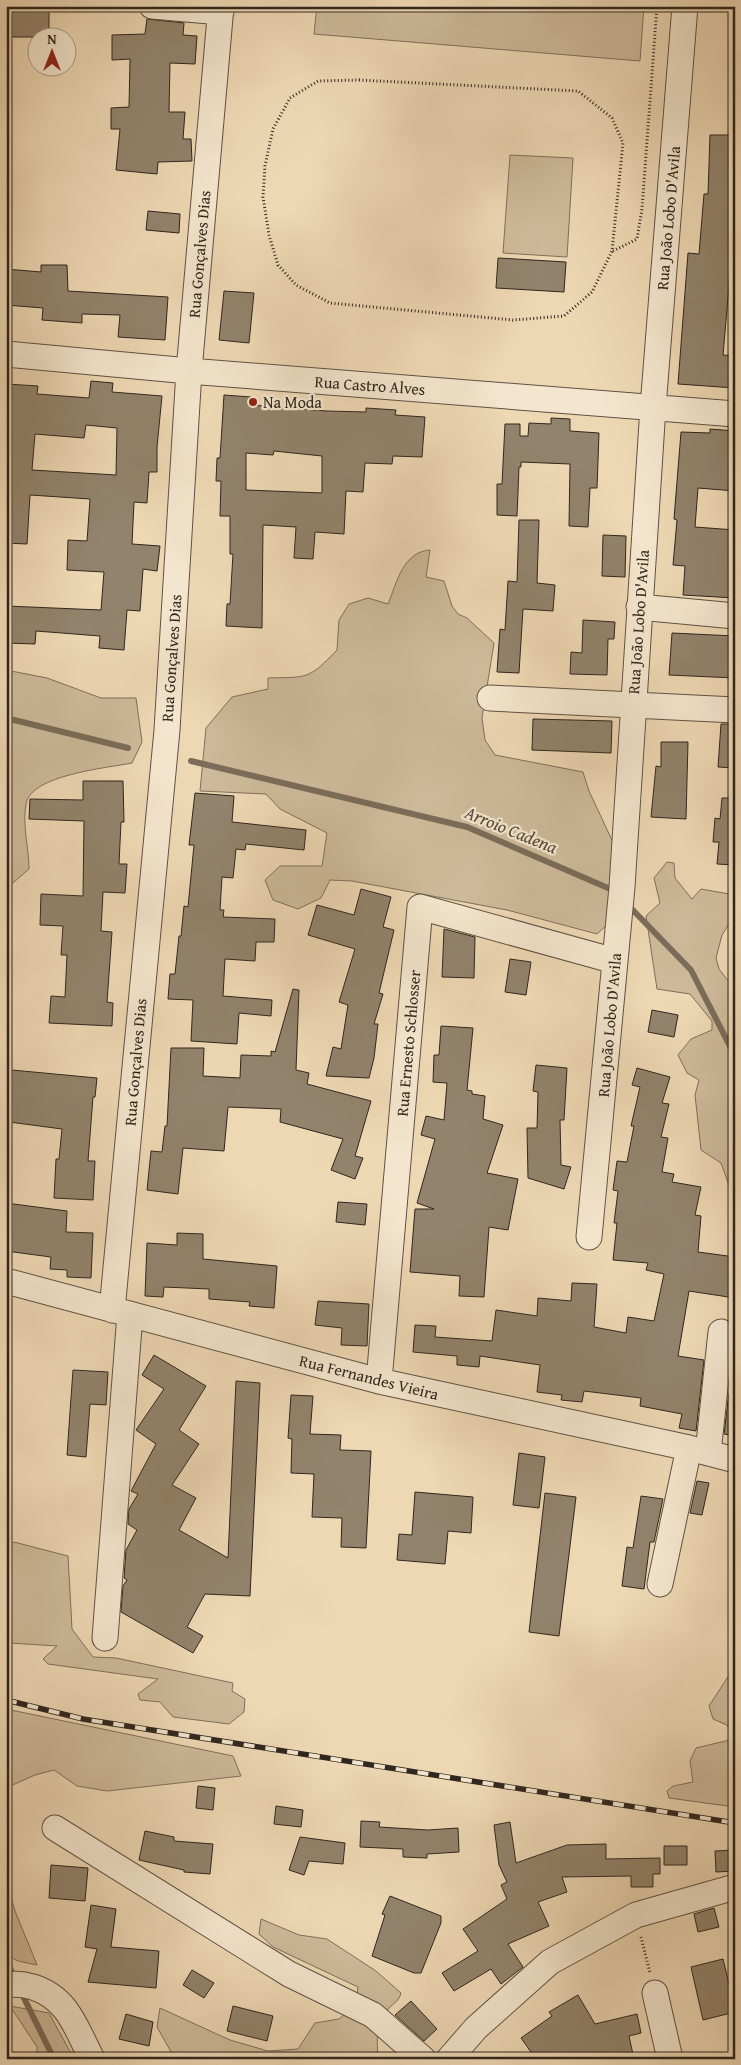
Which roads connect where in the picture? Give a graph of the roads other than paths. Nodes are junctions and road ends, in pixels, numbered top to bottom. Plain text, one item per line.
1 (152, 6) edge
2 (685, 6) edge
3 (221, 9) edge
4 (6, 354) edge
5 (189, 371) junction
6 (653, 407) junction
7 (735, 414) edge
8 (639, 607) junction
9 (735, 616) edge
10 (490, 698) dead end
11 (632, 705) junction
12 (735, 710) edge
13 (615, 961) junction
14 (589, 1237) dead end
15 (6, 1281) edge
16 (121, 1312) junction
17 (721, 1332) dead end
18 (379, 1381) junction
19 (698, 1450) junction
20 (735, 1460) edge
21 (660, 1584) dead end
22 (105, 1638) dead end
23 (55, 1828) dead end
24 (735, 1887) edge
25 (13, 1984) edge
26 (655, 1993) road end
27 (92, 2059) edge
28 (423, 2059) edge
29 (449, 2059) edge
30 (670, 2059) edge

1 - 3 street
2 - 6 street, Rua João Lobo D'Avila
3 - 5 street, Rua Gonçalves Dias
4 - 5 street, Rua Castro Alves
5 - 6 street, Rua Castro Alves
5 - 16 street, Rua Gonçalves Dias
6 - 7 street, Rua Castro Alves
6 - 8 street, Rua João Lobo D'Avila
8 - 9 street
8 - 11 street, Rua João Lobo D'Avila
10 - 11 street
11 - 12 street
11 - 13 street, Rua João Lobo D'Avila
13 - 14 street, Rua João Lobo D'Avila
13 - 18 street, Rua Ernesto Schlosser
15 - 16 street, Rua Fernandes Vieira
16 - 18 street, Rua Fernandes Vieira
16 - 22 street, Rua Gonçalves Dias
17 - 19 street
18 - 19 street, Rua Fernandes Vieira
19 - 20 street, Rua Fernandes Vieira
19 - 21 street
23 - 28 street
24 - 29 street
25 - 27 street
26 - 30 street

